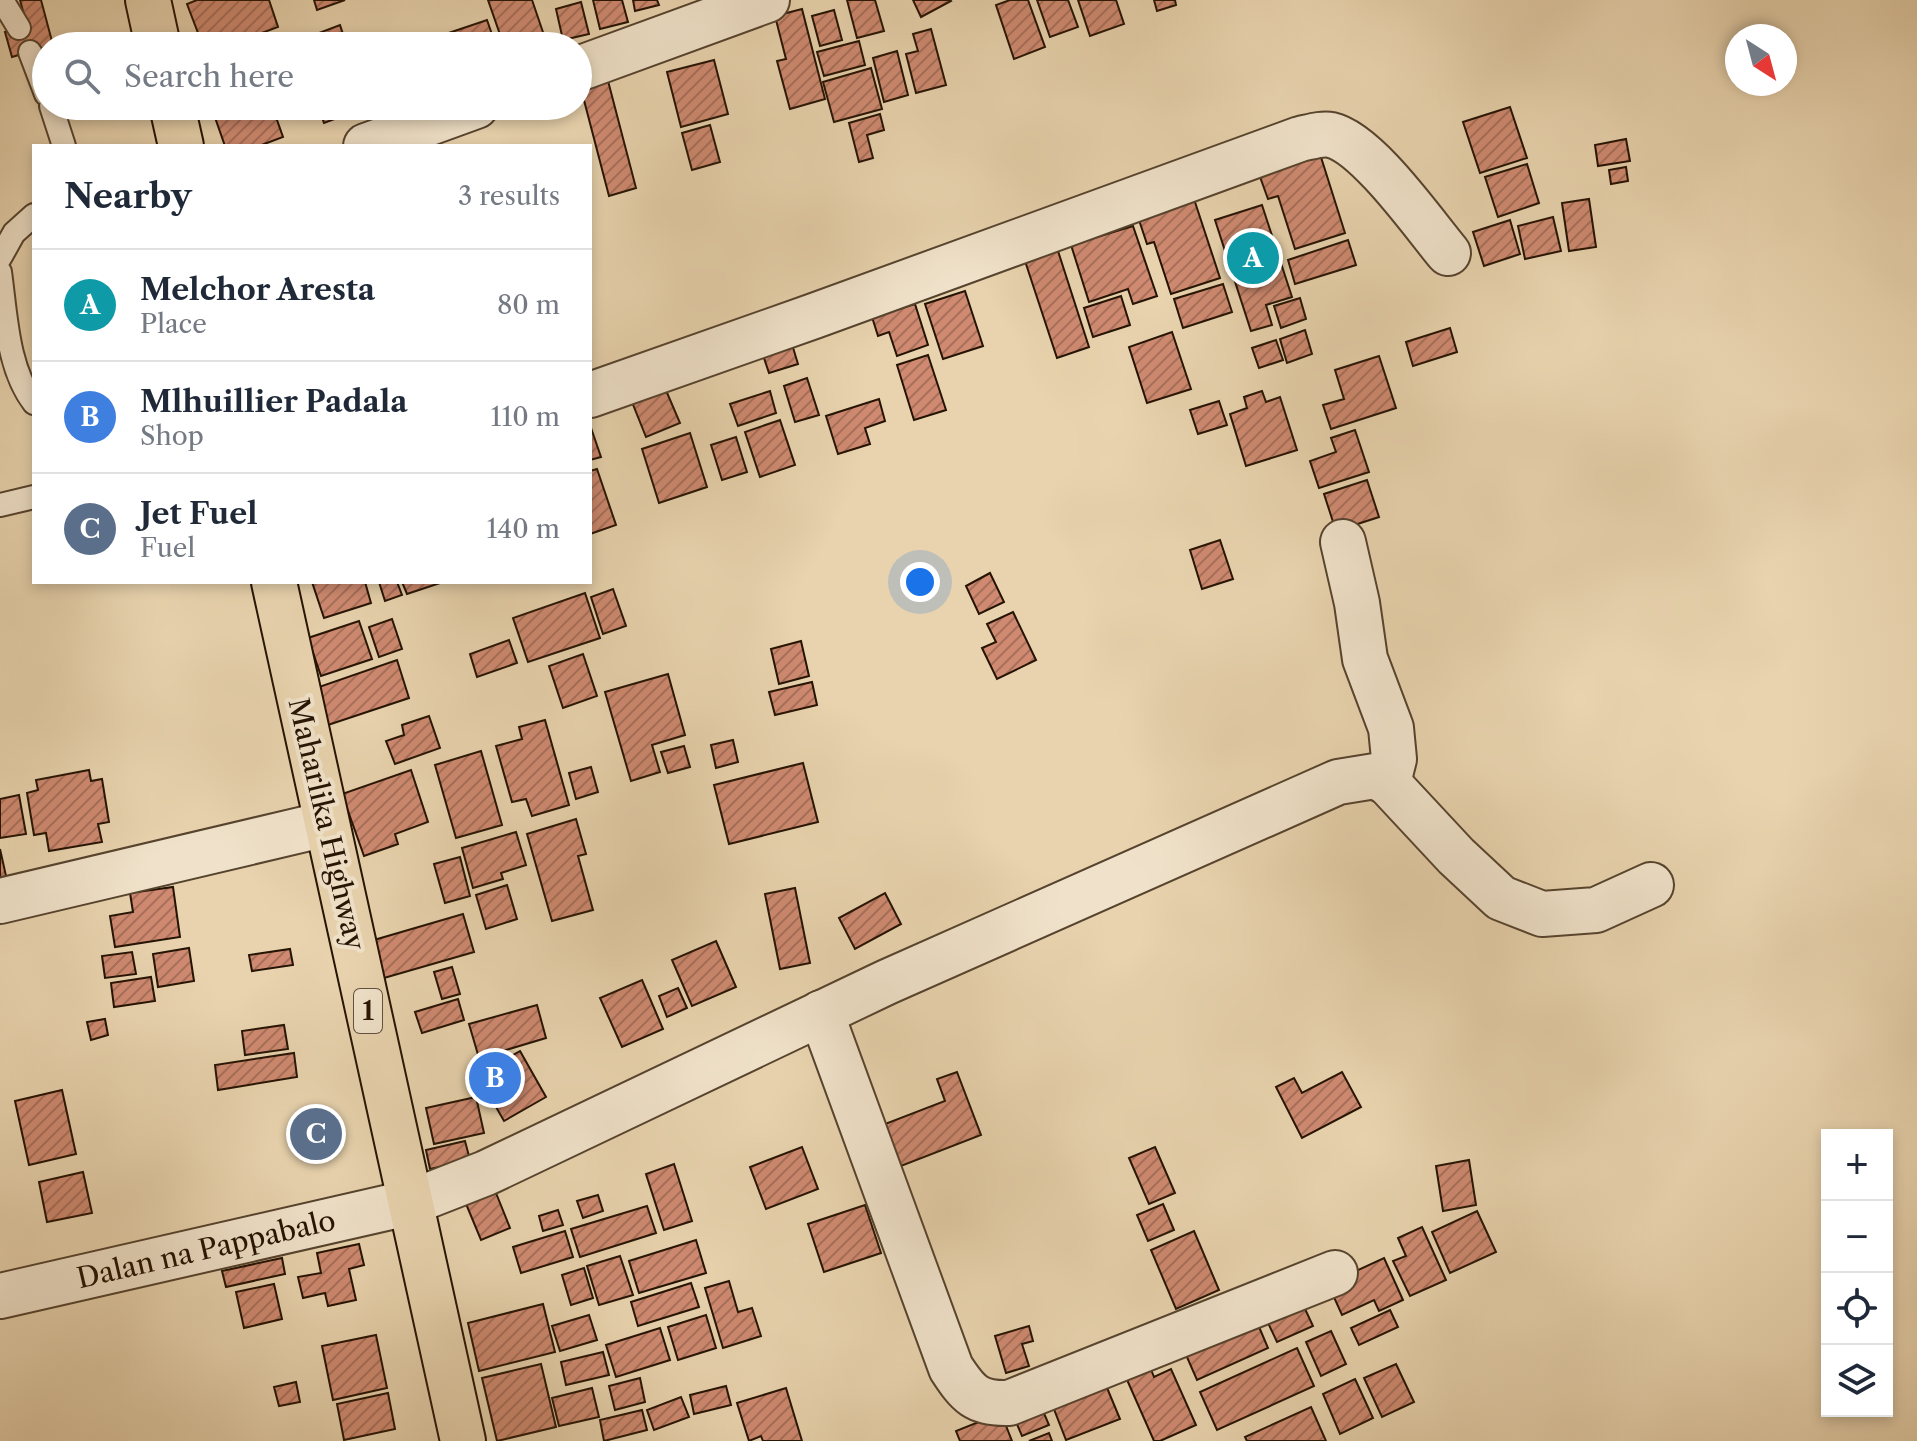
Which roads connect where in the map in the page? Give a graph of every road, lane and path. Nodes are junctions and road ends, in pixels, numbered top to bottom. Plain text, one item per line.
1 (2, 0) edge
2 (148, 0) edge
3 (767, 0) edge
4 (19, 28) dead end
5 (155, 32) edge
6 (30, 52) dead end
7 (32, 57) edge
8 (592, 64) edge
9 (56, 120) edge
10 (175, 120) edge
11 (438, 120) edge
12 (63, 144) edge
13 (180, 144) edge
14 (372, 144) edge
15 (32, 217) edge
16 (1448, 253) dead end
17 (0, 258) edge
18 (0, 272) edge
19 (592, 394) edge
20 (32, 400) edge
21 (32, 497) edge
22 (0, 505) edge
23 (1343, 542) dead end
24 (274, 584) edge
25 (1388, 783) junction
26 (326, 824) junction
27 (1651, 885) dead end
28 (0, 901) edge
29 (821, 1013) junction
30 (412, 1202) junction
31 (1335, 1273) dead end
32 (0, 1296) edge
33 (463, 1441) edge

1 - 4 lane
2 - 5 highway
3 - 8 street
6 - 7 lane
9 - 12 lane
10 - 13 highway
11 - 14 street
15 - 17 lane
16 - 19 street
18 - 20 lane
21 - 22 lane
23 - 25 street
24 - 26 highway, Maharlika Highway / 1
25 - 27 street
25 - 29 street, Dalan na Pappabalo
26 - 28 street
26 - 30 highway, Maharlika Highway / 1
29 - 30 street, Dalan na Pappabalo
29 - 31 street
30 - 32 street, Dalan na Pappabalo
30 - 33 highway, Maharlika Highway / 1

